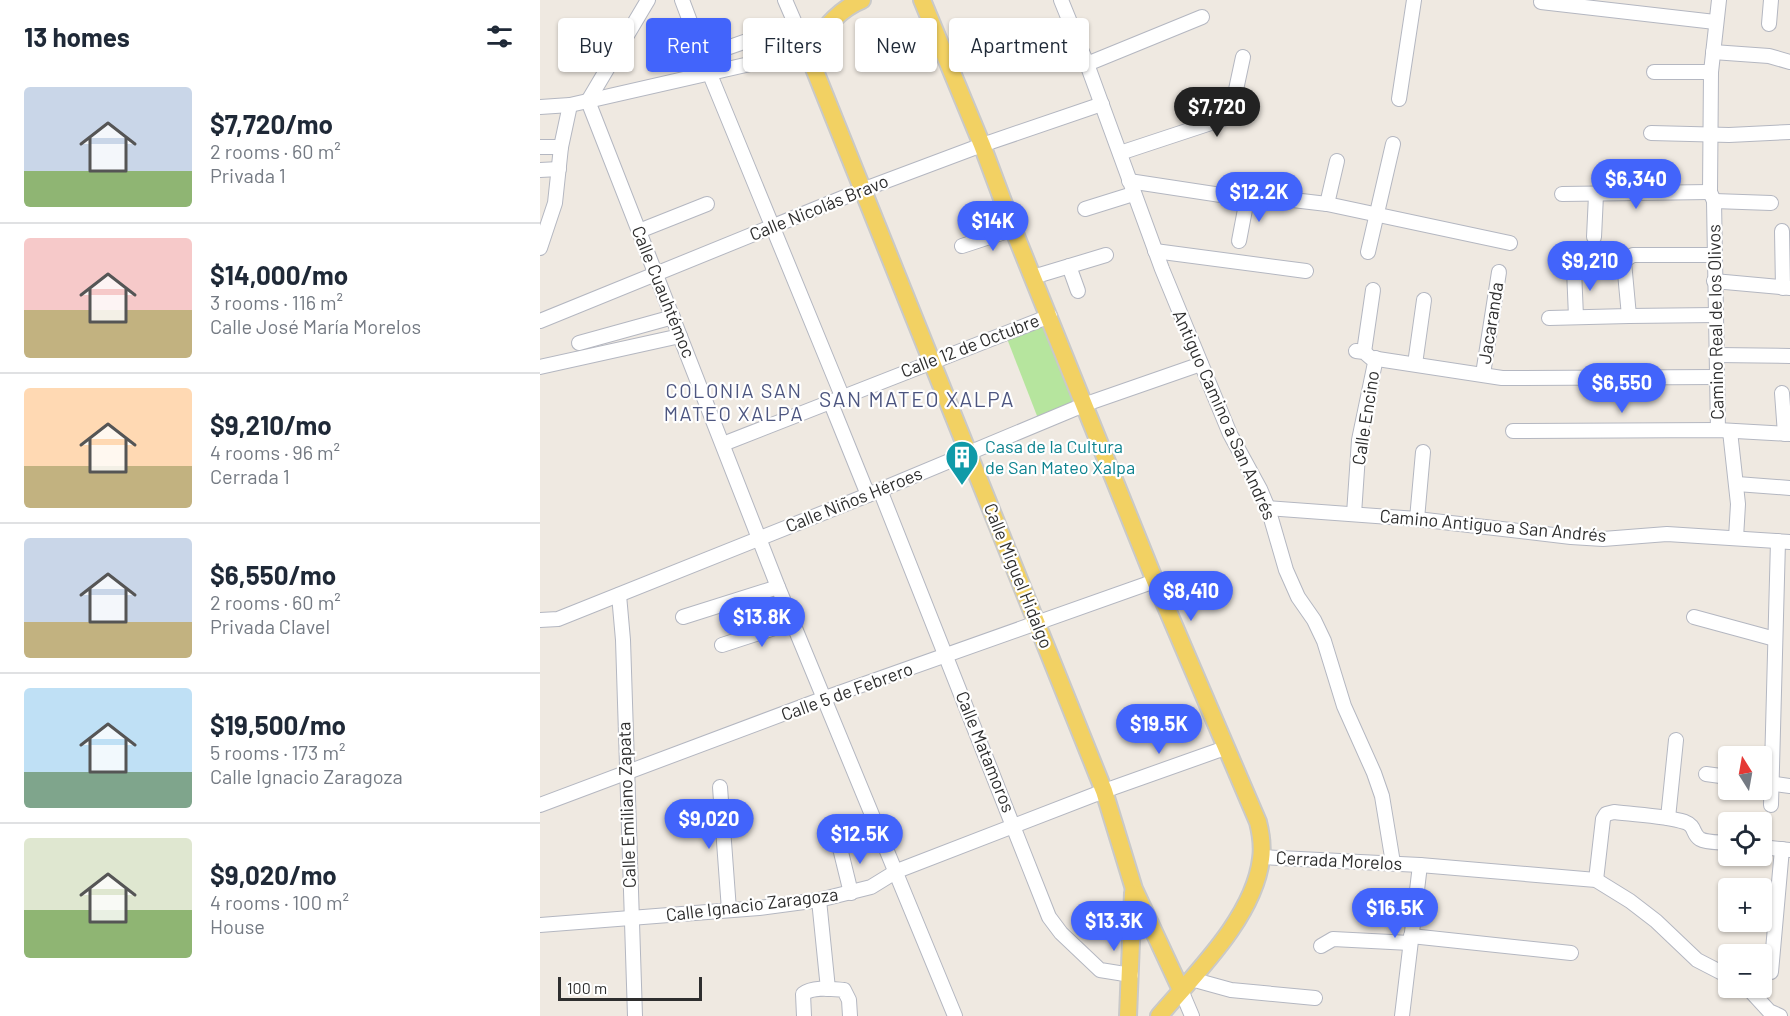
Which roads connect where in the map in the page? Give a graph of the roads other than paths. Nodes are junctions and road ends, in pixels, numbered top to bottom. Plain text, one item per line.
1 (648, 0) edge
2 (682, 0) edge
3 (785, 0) edge
4 (862, 0) edge
5 (922, 0) edge
6 (1061, 0) edge
7 (1414, 0) edge
8 (1719, 0) edge
9 (1771, 0) edge
10 (1541, 2) dead end
11 (1202, 17) dead end
12 (689, 18) edge
13 (792, 18) edge
14 (834, 18) edge
15 (1068, 18) edge
16 (1715, 22) junction
17 (1768, 24) dead end
18 (1713, 52) junction
19 (1243, 57) dead end
20 (1790, 62) edge
21 (1089, 63) edge
22 (1089, 69) edge
23 (710, 72) joint
24 (815, 72) edge
25 (1654, 72) dead end
26 (1711, 72) junction
27 (1399, 99) dead end
28 (588, 101) junction
29 (1102, 104) junction
30 (570, 105) junction
31 (540, 107) edge
32 (1790, 132) edge
33 (1651, 133) dead end
34 (1710, 133) junction
35 (1393, 144) dead end
36 (982, 145) junction
37 (540, 147) edge
38 (561, 147) junction
39 (1120, 153) junction
40 (1337, 161) dead end
41 (559, 169) junction
42 (540, 170) edge
43 (1131, 187) junction
44 (862, 190) junction
45 (1562, 194) dead end
46 (1596, 195) junction
47 (1712, 197) junction
48 (1247, 199) junction
49 (1771, 203) dead end
50 (707, 204) dead end
51 (1327, 204) junction
52 (1085, 209) dead end
53 (546, 213) edge
54 (1377, 214) junction
55 (773, 226) junction
56 (1014, 229) junction
57 (639, 231) junction
58 (1782, 231) dead end
59 (1594, 237) dead end
60 (541, 239) edge
61 (1239, 241) dead end
62 (1510, 243) dead end
63 (963, 246) dead end
64 (1155, 251) junction
65 (1368, 252) dead end
66 (1106, 255) dead end
67 (1714, 255) junction
68 (1069, 266) junction
69 (1574, 269) dead end
70 (1306, 271) dead end
71 (1499, 272) dead end
72 (656, 275) junction
73 (1033, 277) junction
74 (1714, 281) junction
75 (1786, 288) edge
76 (1373, 290) dead end
77 (1078, 291) dead end
78 (1424, 300) dead end
79 (1715, 315) junction
80 (1050, 316) junction
81 (1575, 316) junction
82 (1629, 316) junction
83 (673, 317) junction
84 (1549, 318) dead end
85 (540, 321) edge
86 (680, 336) junction
87 (579, 343) dead end
88 (1365, 354) junction
89 (1716, 355) junction
90 (1790, 356) edge
91 (932, 360) junction
92 (1201, 364) junction
93 (1415, 364) junction
94 (540, 367) edge
95 (1483, 374) junction
96 (1717, 377) junction
97 (1782, 393) dead end
98 (836, 399) junction
99 (1086, 404) junction
100 (1724, 430) junction
101 (1513, 431) dead end
102 (1787, 434) edge
103 (723, 444) junction
104 (1423, 452) dead end
105 (969, 453) junction
106 (1737, 484) junction
107 (1790, 488) edge
108 (874, 493) junction
109 (1268, 508) junction
110 (1354, 514) junction
111 (1417, 519) junction
112 (760, 538) junction
113 (1736, 538) junction
114 (1784, 542) edge
115 (1155, 581) junction
116 (778, 587) junction
117 (619, 595) junction
118 (682, 617) dead end
119 (1694, 617) dead end
120 (540, 620) edge
121 (793, 622) junction
122 (1036, 623) junction
123 (1775, 639) junction
124 (722, 645) dead end
125 (947, 656) junction
126 (825, 698) junction
127 (1677, 740) dead end
128 (1768, 746) edge
129 (1225, 748) junction
130 (627, 774) junction
131 (1706, 774) dead end
132 (1718, 776) edge
133 (1772, 784) edge
134 (1790, 786) edge
135 (720, 788) dead end
136 (1104, 791) junction
137 (1770, 800) edge
138 (540, 805) edge
139 (1771, 806) dead end
140 (1668, 818) junction
141 (1014, 826) junction
142 (1718, 842) edge
143 (839, 844) dead end
144 (1786, 849) edge
145 (1262, 857) junction
146 (1393, 863) junction
147 (1419, 865) junction
148 (897, 871) junction
149 (1596, 880) junction
150 (1134, 889) junction
151 (851, 893) junction
152 (819, 900) junction
153 (729, 910) junction
154 (630, 918) junction
155 (540, 925) edge
156 (1411, 939) junction
157 (1321, 946) dead end
158 (1571, 953) dead end
159 (1772, 964) edge
160 (1718, 971) edge
161 (1131, 975) junction
162 (1186, 985) junction
163 (828, 989) junction
164 (1315, 998) dead end
165 (1757, 998) edge
166 (634, 1016) edge
167 (804, 1016) edge
168 (850, 1016) edge
169 (955, 1016) edge
170 (1128, 1016) edge
171 (1159, 1016) edge
172 (1192, 1016) edge
173 (1402, 1016) edge
174 (1780, 1016) edge

1 - 28 street
2 - 12 street, Calle Matamoros
3 - 13 street, Calle Miguel Hidalgo
4 - 14 main road
5 - 36 main road
6 - 15 street, Antiguo Camino a San Andrés
7 - 27 street
8 - 16 street, Camino Real de los Olivos
9 - 17 street
10 - 16 street
11 - 21 street
16 - 18 street, Camino Real de los Olivos
18 - 20 street
18 - 26 street, Camino Real de los Olivos
19 - 39 street
22 - 29 street, Antiguo Camino a San Andrés
23 - 28 street
23 - 55 street, Calle Matamoros
24 - 44 main road, Calle Miguel Hidalgo
25 - 26 street
26 - 34 street, Camino Real de los Olivos
28 - 30 street
28 - 57 street, Calle Cuauhtémoc
29 - 36 street, Calle Nicolás Bravo
29 - 39 street, Antiguo Camino a San Andrés
30 - 31 street
30 - 38 street
32 - 34 street
33 - 34 street
34 - 47 street, Camino Real de los Olivos
35 - 54 street
36 - 44 street, Calle Nicolás Bravo
36 - 56 main road
37 - 38 street
38 - 41 street
39 - 43 street, Antiguo Camino a San Andrés
40 - 51 street
41 - 42 street
41 - 53 street
43 - 48 street
43 - 52 street
43 - 64 street, Antiguo Camino a San Andrés
44 - 55 street, Calle Nicolás Bravo
44 - 91 main road, Calle Miguel Hidalgo
45 - 46 street
46 - 47 street
46 - 59 street
47 - 49 street
47 - 67 street, Camino Real de los Olivos
48 - 51 street
48 - 61 street
50 - 57 street
51 - 54 street
53 - 60 street
54 - 62 street
54 - 65 street
55 - 72 street, Calle Nicolás Bravo
55 - 98 street, Calle Matamoros
56 - 63 street
56 - 73 main road
57 - 72 street, Calle Cuauhtémoc
58 - 75 street
64 - 70 street
64 - 92 street, Antiguo Camino a San Andrés
66 - 68 street
67 - 74 street, Camino Real de los Olivos
67 - 82 street
68 - 73 street
68 - 77 street
69 - 81 street
71 - 95 street, Jacaranda
72 - 83 street, Calle Cuauhtémoc
72 - 85 street, Calle Nicolás Bravo
73 - 80 main road
74 - 75 street
74 - 79 street, Camino Real de los Olivos
76 - 88 street, Calle Encino
78 - 93 street
79 - 82 street
79 - 89 street, Camino Real de los Olivos
80 - 91 street, Calle 12 de Octubre
80 - 99 main road
81 - 82 street
81 - 84 street
83 - 86 street, Calle Cuauhtémoc
83 - 87 street
86 - 94 street
86 - 103 street, Calle Cuauhtémoc
88 - 93 street
88 - 110 street, Calle Encino
89 - 90 street
89 - 96 street, Camino Real de los Olivos
91 - 98 street, Calle 12 de Octubre
91 - 105 main road, Calle Miguel Hidalgo
92 - 99 street, Calle Niños Héroes
92 - 109 street, Antiguo Camino a San Andrés
93 - 95 street
95 - 96 street
96 - 100 street, Camino Real de los Olivos
97 - 102 street
98 - 103 street, Calle 12 de Octubre
98 - 108 street, Calle Matamoros
99 - 105 street, Calle Niños Héroes
99 - 115 main road
100 - 101 street
100 - 102 street
100 - 106 street, Camino Real de los Olivos
103 - 112 street, Calle Cuauhtémoc
104 - 111 street
105 - 108 street, Calle Niños Héroes
105 - 122 main road, Calle Miguel Hidalgo
106 - 107 street
106 - 113 street, Camino Real de los Olivos
108 - 112 street, Calle Niños Héroes
108 - 125 street, Calle Matamoros
109 - 110 street, Camino Antiguo a San Andrés
109 - 146 street, Antiguo Camino a San Andrés
110 - 111 street, Camino Antiguo a San Andrés
111 - 113 street, Camino Antiguo a San Andrés
112 - 116 street, Calle Cuauhtémoc
112 - 117 street, Calle Niños Héroes
113 - 114 street, Camino Antiguo a San Andrés
114 - 123 street
115 - 122 street, Calle 5 de Febrero
115 - 129 main road
116 - 118 street
116 - 121 street, Calle Cuauhtémoc
117 - 120 street, Calle Niños Héroes
117 - 130 street, Calle Emiliano Zapata
119 - 123 street
121 - 124 street
121 - 126 street, Calle Cuauhtémoc
122 - 125 street, Calle 5 de Febrero
122 - 136 main road, Calle Miguel Hidalgo
123 - 128 street
125 - 126 street, Calle 5 de Febrero
125 - 141 street, Calle Matamoros
126 - 130 street, Calle 5 de Febrero
126 - 148 street, Calle Cuauhtémoc
127 - 140 street
129 - 136 street, Calle Ignacio Zaragoza
129 - 145 main road
130 - 138 street, Calle 5 de Febrero
130 - 154 street, Calle Emiliano Zapata
131 - 132 street
133 - 134 street
135 - 153 street
136 - 141 street, Calle Ignacio Zaragoza
136 - 150 main road, Calle Miguel Hidalgo
137 - 139 street
140 - 142 street
140 - 149 street
141 - 148 street, Calle Ignacio Zaragoza
141 - 161 street, Calle Matamoros
143 - 151 street
144 - 159 street
145 - 146 street, Cerrada Morelos
145 - 162 main road
146 - 147 street, Cerrada Morelos
147 - 149 street, Cerrada Morelos
147 - 156 street
148 - 151 street, Calle Ignacio Zaragoza
148 - 169 street, Calle Cuauhtémoc
149 - 160 street
150 - 161 main road, Calle Miguel Hidalgo
150 - 162 main road, Calle Miguel Hidalgo
151 - 152 street, Calle Ignacio Zaragoza
152 - 153 street, Calle Ignacio Zaragoza
152 - 163 street
153 - 154 street, Calle Ignacio Zaragoza
154 - 155 street, Calle Ignacio Zaragoza
154 - 166 street, Calle Emiliano Zapata
156 - 157 street
156 - 158 street
156 - 173 street
161 - 170 main road, Calle Miguel Hidalgo
162 - 164 street
162 - 171 main road
162 - 172 street
163 - 167 street
163 - 168 street
165 - 174 street

